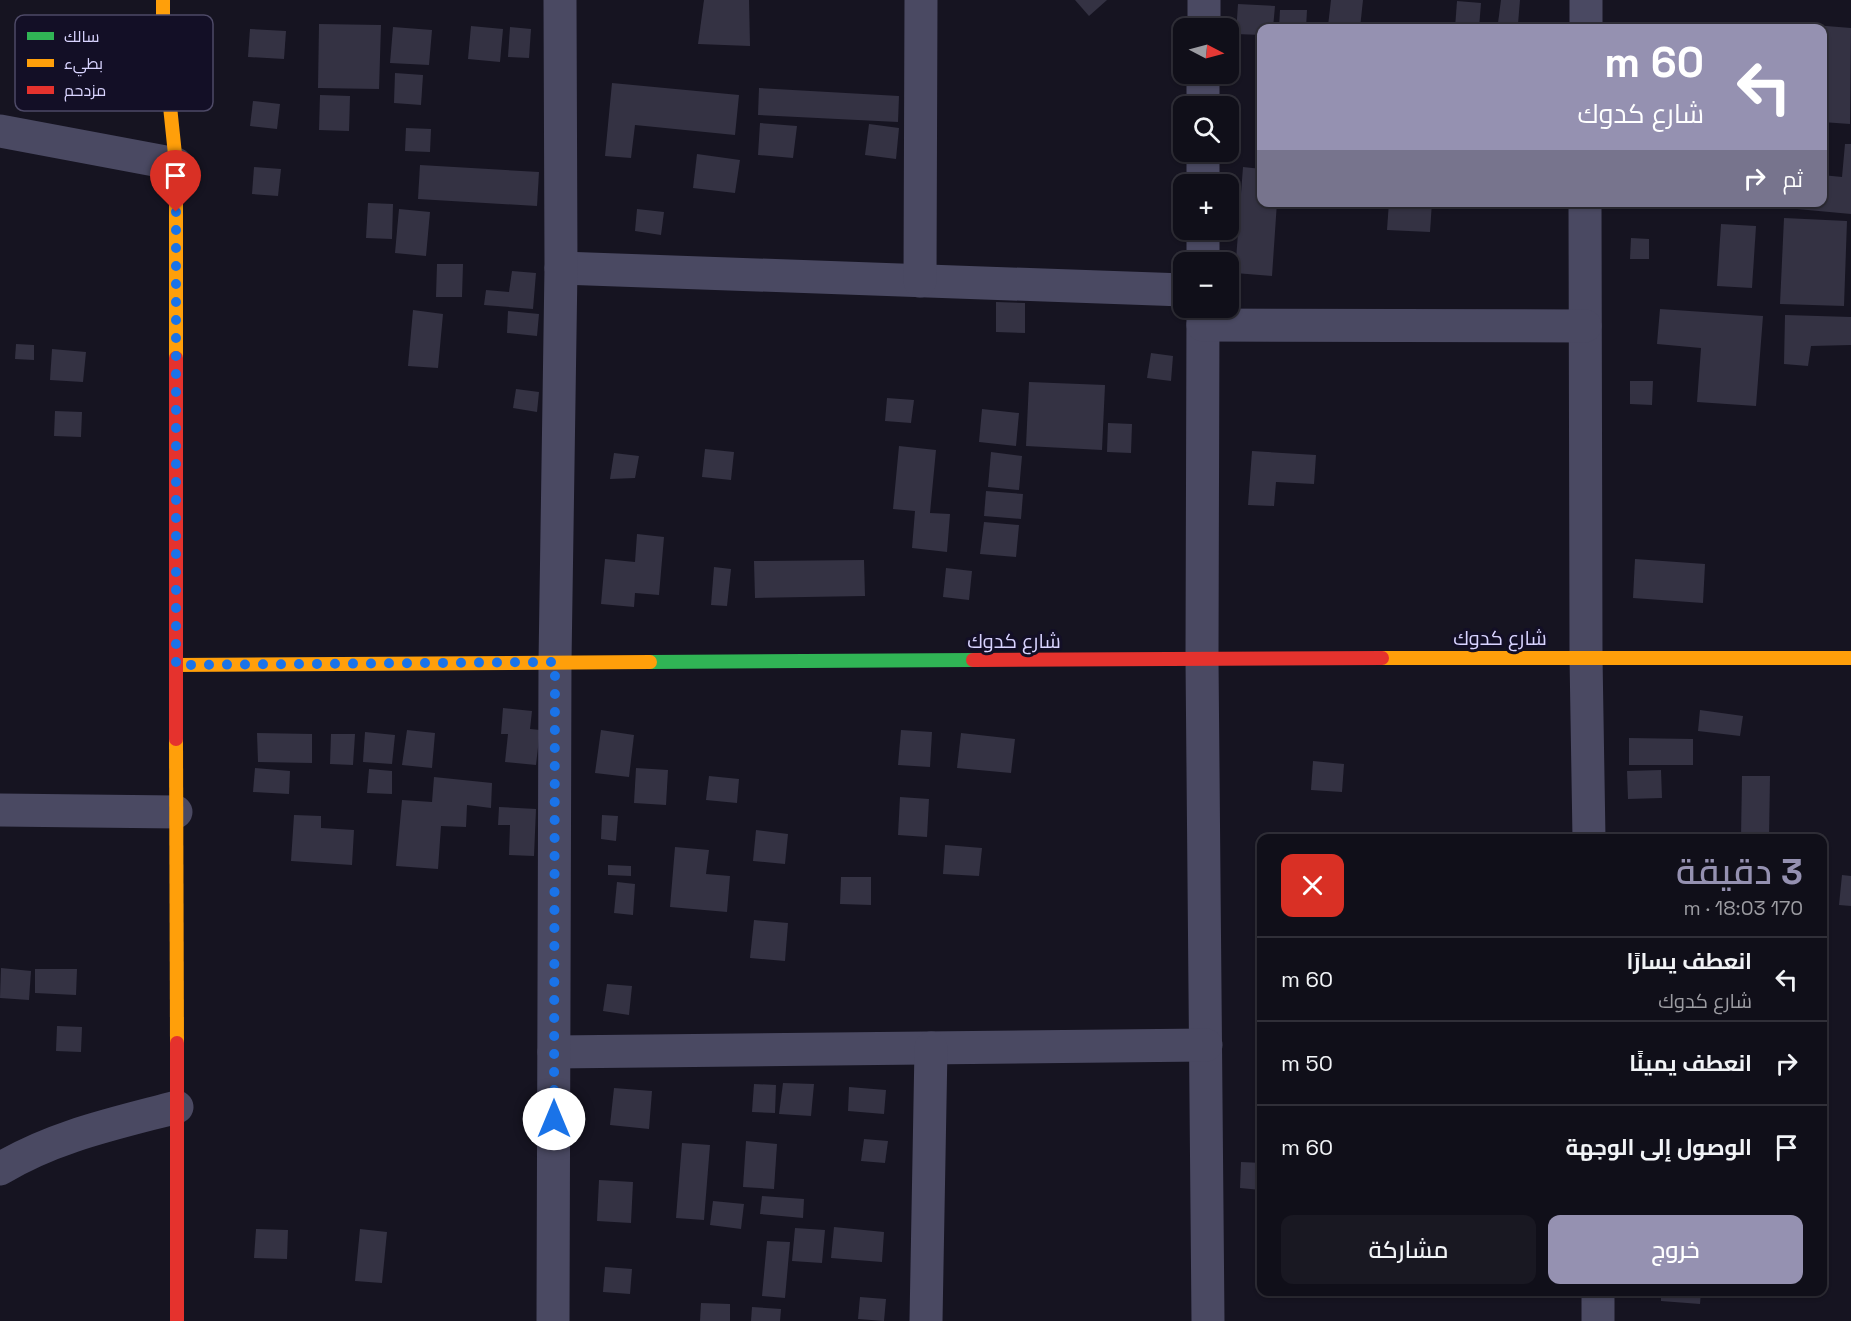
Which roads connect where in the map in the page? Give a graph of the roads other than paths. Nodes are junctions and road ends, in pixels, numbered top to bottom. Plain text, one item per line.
1 (163, 0) edge
2 (560, 0) edge
3 (921, 0) edge
4 (1204, 0) edge
5 (1586, 0) edge
6 (163, 15) edge
7 (1204, 18) edge
8 (1586, 24) edge
9 (171, 111) edge
10 (0, 131) edge
11 (176, 164) junction
12 (1585, 207) edge
13 (561, 268) junction
14 (920, 281) junction
15 (1173, 290) edge
16 (1239, 317) edge
17 (1203, 318) edge
18 (1585, 326) junction
19 (1586, 657) junction
20 (1851, 658) edge
21 (1202, 659) junction
22 (555, 662) junction
23 (176, 665) junction
24 (0, 810) edge
25 (176, 812) junction
26 (1589, 834) edge
27 (1206, 1045) junction
28 (931, 1048) junction
29 (554, 1052) junction
30 (177, 1107) junction
31 (0, 1169) edge
32 (1598, 1296) edge
33 (177, 1321) edge
34 (553, 1321) edge
35 (926, 1321) edge
36 (1208, 1321) edge
37 (1598, 1321) edge

1 - 6 street
2 - 13 street
3 - 14 street
4 - 7 street
5 - 8 street
9 - 11 street
10 - 11 street
11 - 23 street
12 - 18 street
13 - 14 street
13 - 22 street
14 - 15 street
16 - 18 street
17 - 21 street
18 - 19 street
19 - 20 street, شارع كدوك
19 - 21 street, شارع كدوك
19 - 26 street
21 - 22 street, شارع كدوك
21 - 27 street
22 - 23 street, شارع كدوك
22 - 29 street
23 - 25 street
24 - 25 street
25 - 30 street
27 - 28 street
27 - 36 street
28 - 29 street
28 - 35 street
29 - 34 street
30 - 31 street
30 - 33 street
32 - 37 street

